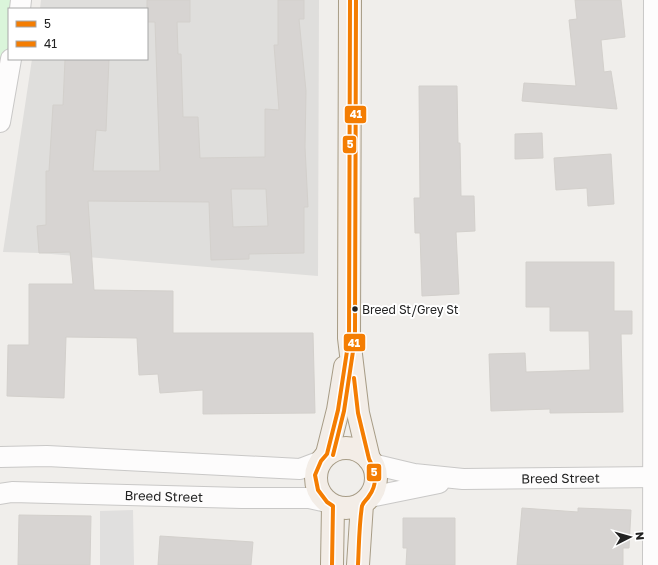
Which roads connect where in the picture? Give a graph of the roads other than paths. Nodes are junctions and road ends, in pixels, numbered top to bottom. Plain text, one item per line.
1 (350, 0) edge
2 (654, 0) edge
3 (11, 60) edge
4 (0, 122) edge
5 (349, 338) junction
6 (0, 457) edge
7 (324, 457) junction
8 (370, 461) junction
9 (656, 477) edge
10 (463, 479) junction
11 (0, 494) edge
12 (366, 500) junction
13 (330, 504) junction
14 (332, 565) edge
15 (358, 565) edge
16 (653, 565) edge

1 - 5 main road
2 - 9 street
3 - 4 street
5 - 7 main road
5 - 8 main road
6 - 7 street
7 - 8 main road
7 - 13 main road
8 - 10 street, Breed Street
8 - 12 main road
9 - 10 street, Breed Street
9 - 16 street
10 - 12 street, Breed Street
11 - 13 street, Breed Street
12 - 13 main road
12 - 15 main road
13 - 14 main road

